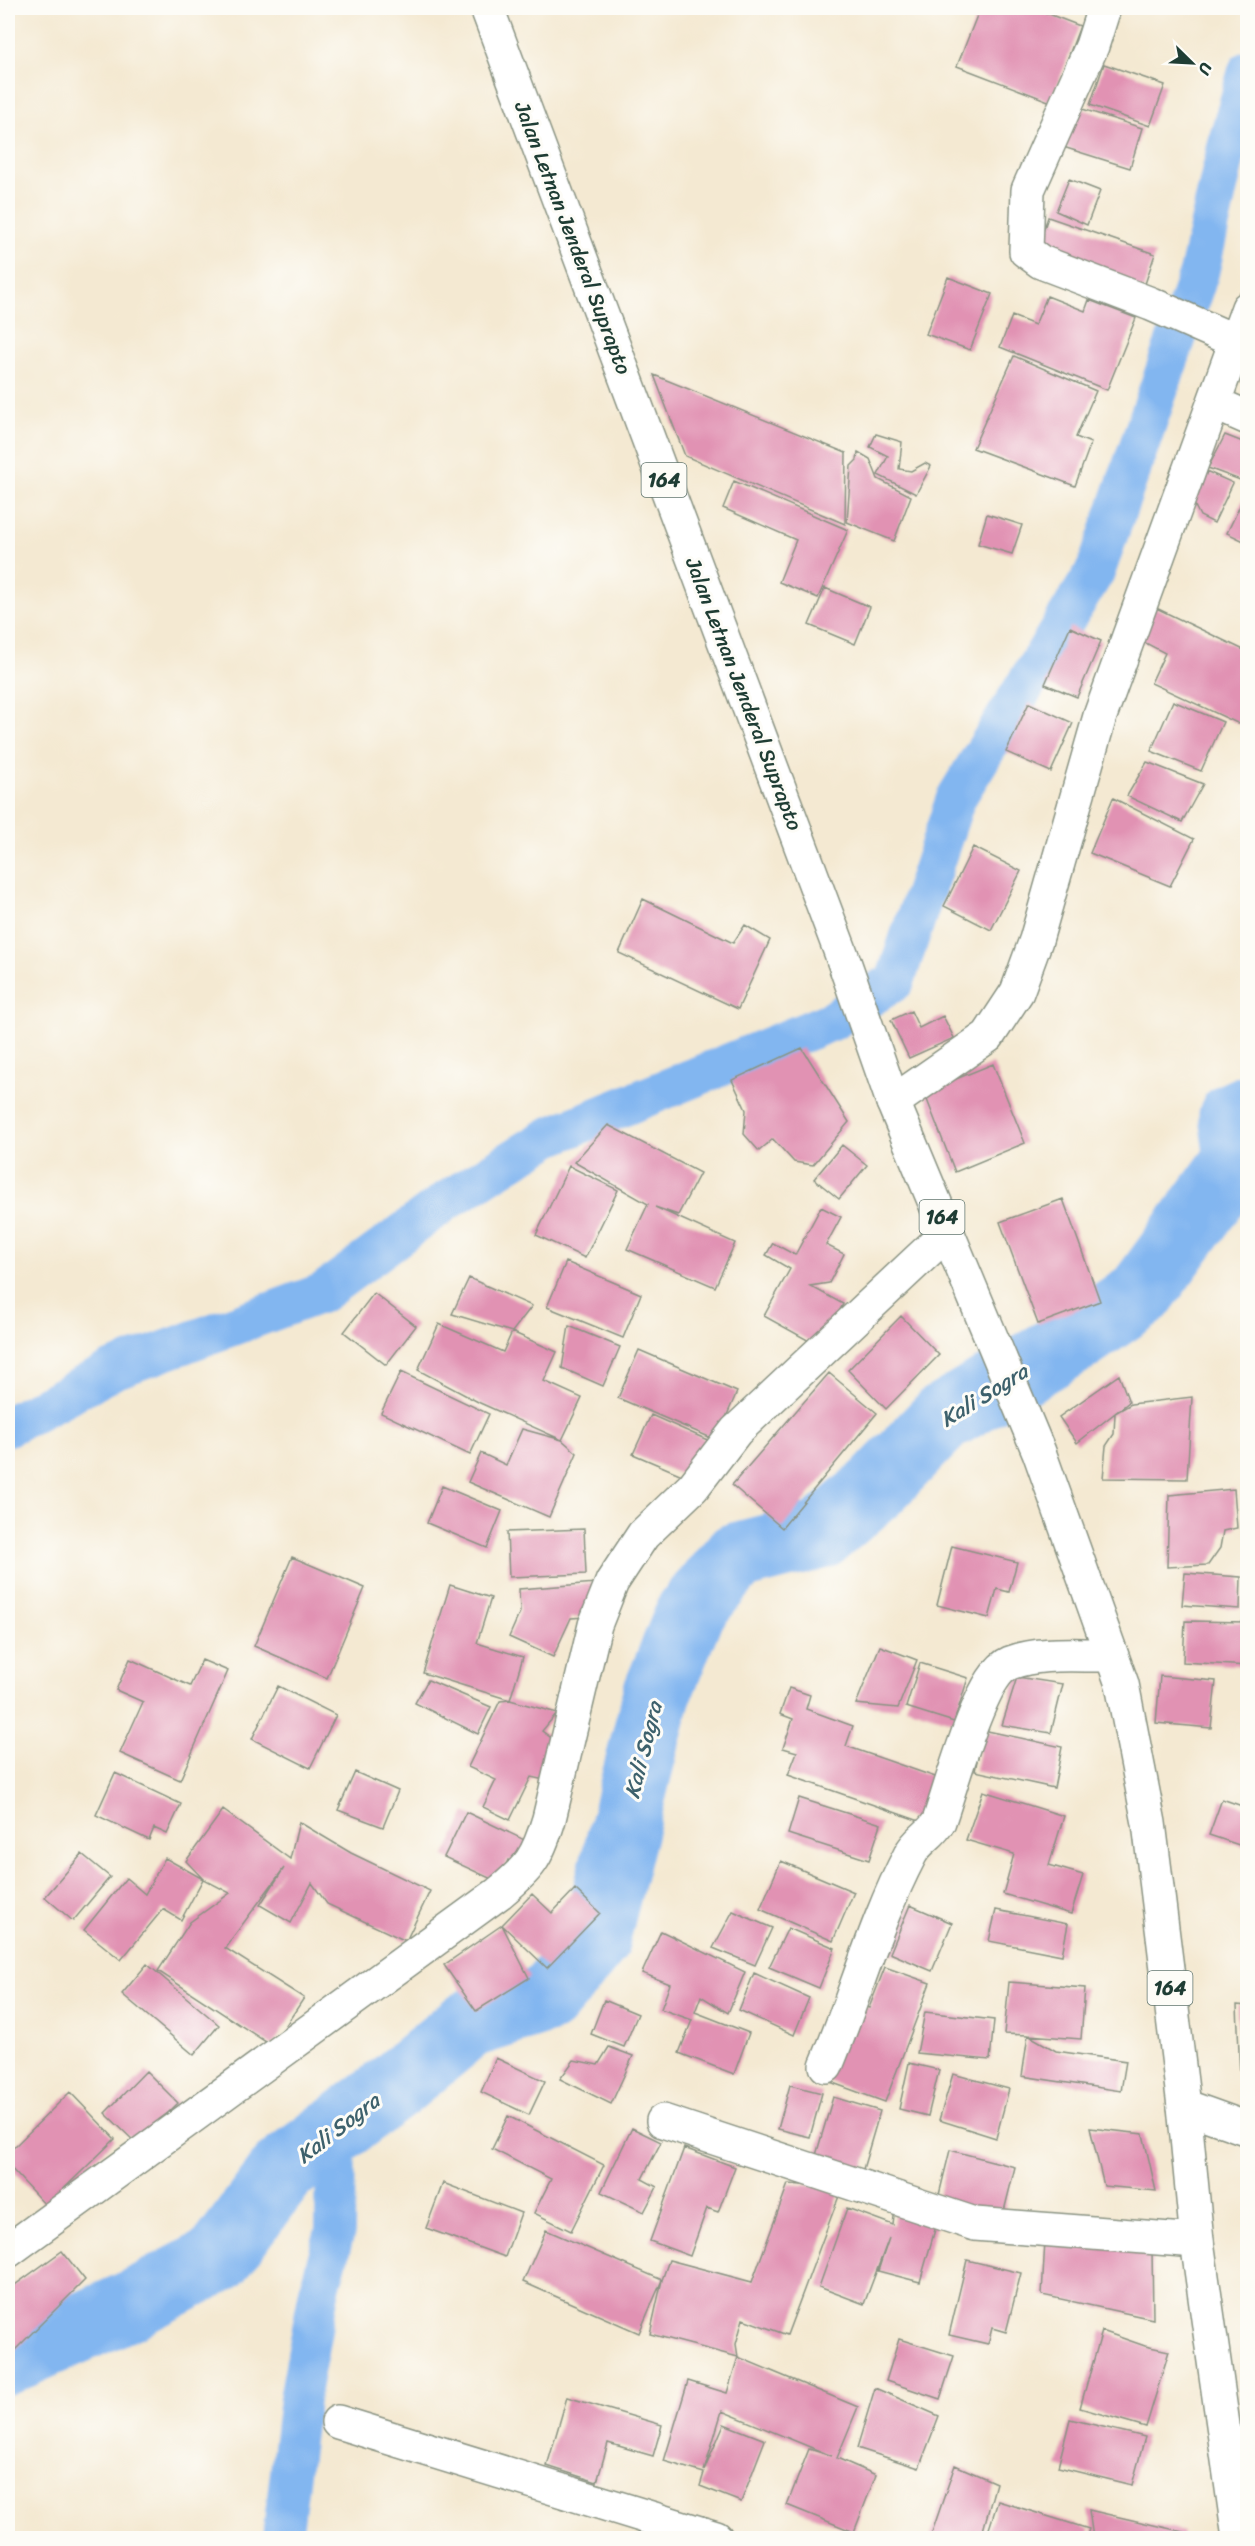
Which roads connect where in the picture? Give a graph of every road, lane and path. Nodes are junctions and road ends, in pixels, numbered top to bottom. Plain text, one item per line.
1 (487, 8) edge
2 (1104, 8) edge
3 (1248, 308) edge
4 (1222, 335) junction
5 (1214, 403) junction
6 (1248, 418) edge
7 (893, 1102) junction
8 (948, 1232) junction
9 (1111, 1655) junction
10 (826, 2066) dead end
11 (1184, 2106) junction
12 (663, 2121) dead end
13 (1248, 2129) edge
14 (1197, 2241) junction
15 (8, 2251) edge
16 (338, 2422) dead end
17 (716, 2538) edge
18 (1239, 2538) edge

1 - 7 street, Jalan Letnan Jenderal Suprapto / 164
2 - 4 street
3 - 4 street
4 - 5 street
5 - 6 street
5 - 7 street
7 - 8 street, Jalan Letnan Jenderal Suprapto / 164
8 - 9 street, Jalan Letnan Jenderal Suprapto / 164
8 - 15 street
9 - 10 street
9 - 11 street, 164
11 - 13 street
11 - 14 street, 164
12 - 14 street
14 - 18 street, 164
16 - 17 street

